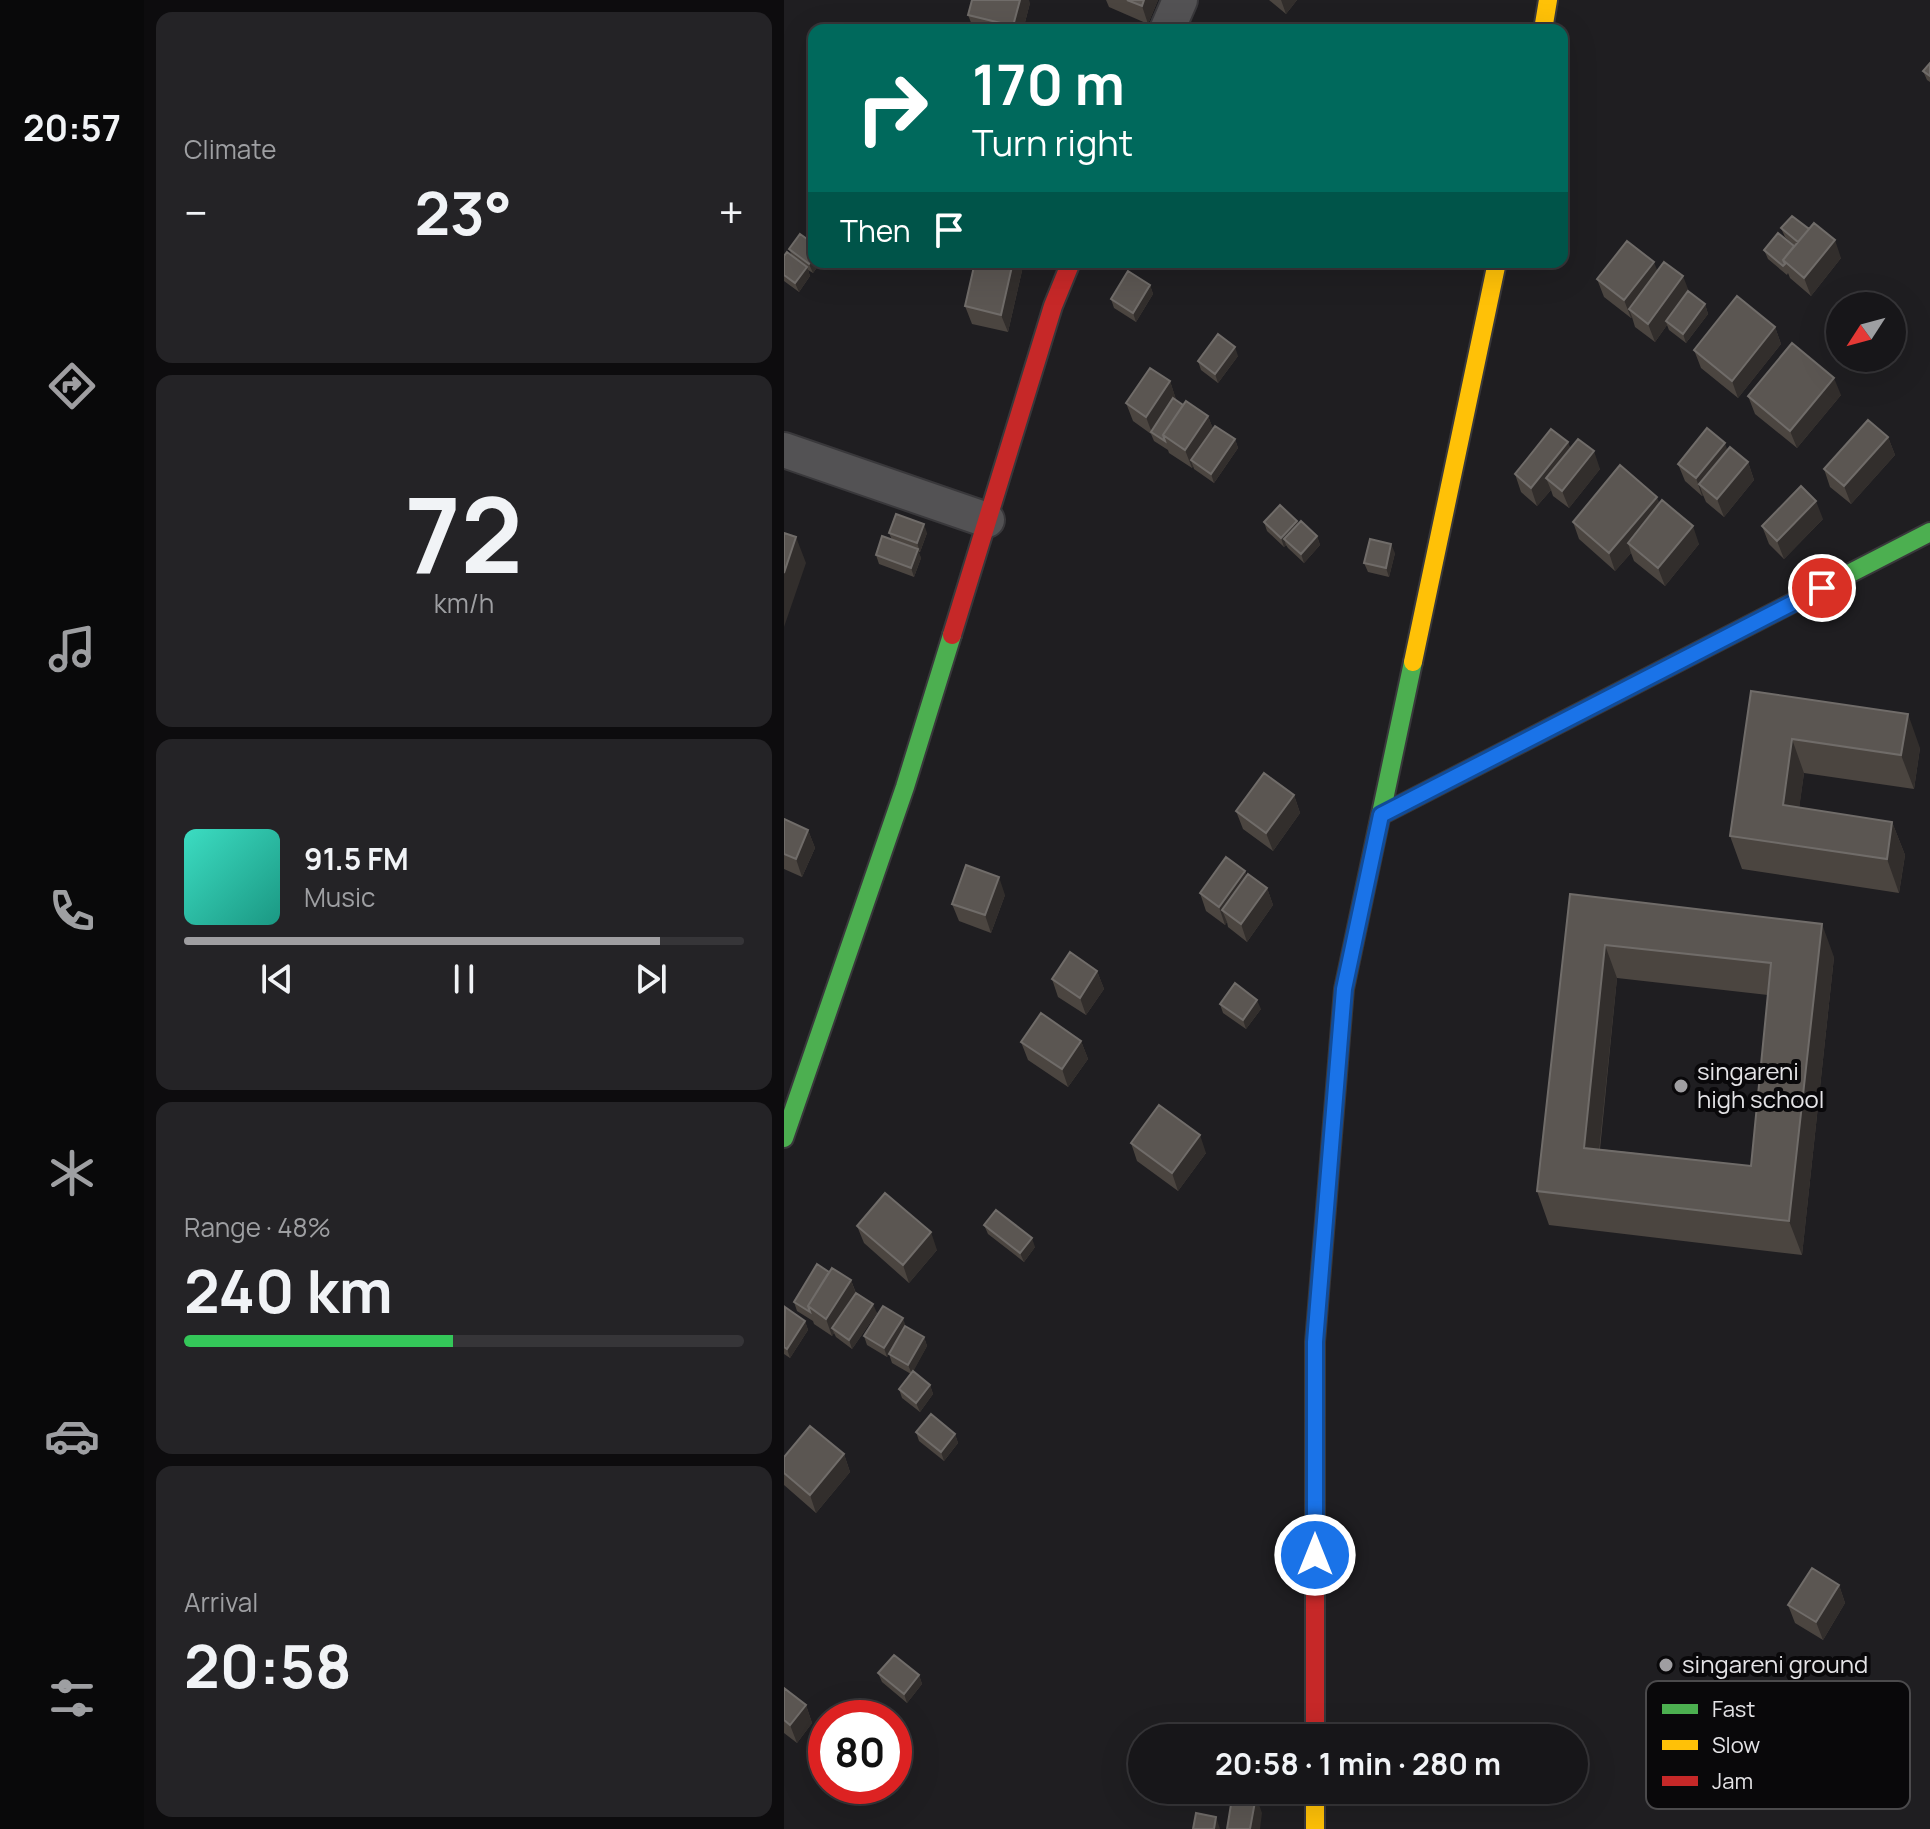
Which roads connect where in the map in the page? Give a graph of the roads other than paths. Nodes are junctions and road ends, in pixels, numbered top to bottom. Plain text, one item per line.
1 (1180, 0) edge
2 (1548, 0) edge
3 (1170, 24) edge
4 (1544, 24) edge
5 (1069, 268) edge
6 (1496, 268) edge
7 (784, 450) edge
8 (987, 520) junction
9 (1930, 532) edge
10 (1381, 815) junction
11 (784, 1138) edge
12 (1315, 1724) edge
13 (1315, 1804) edge
14 (1315, 1829) edge

1 - 3 street
2 - 4 main road
5 - 8 main road
6 - 10 main road
7 - 8 street
8 - 11 main road
9 - 10 main road
10 - 12 main road
13 - 14 main road

